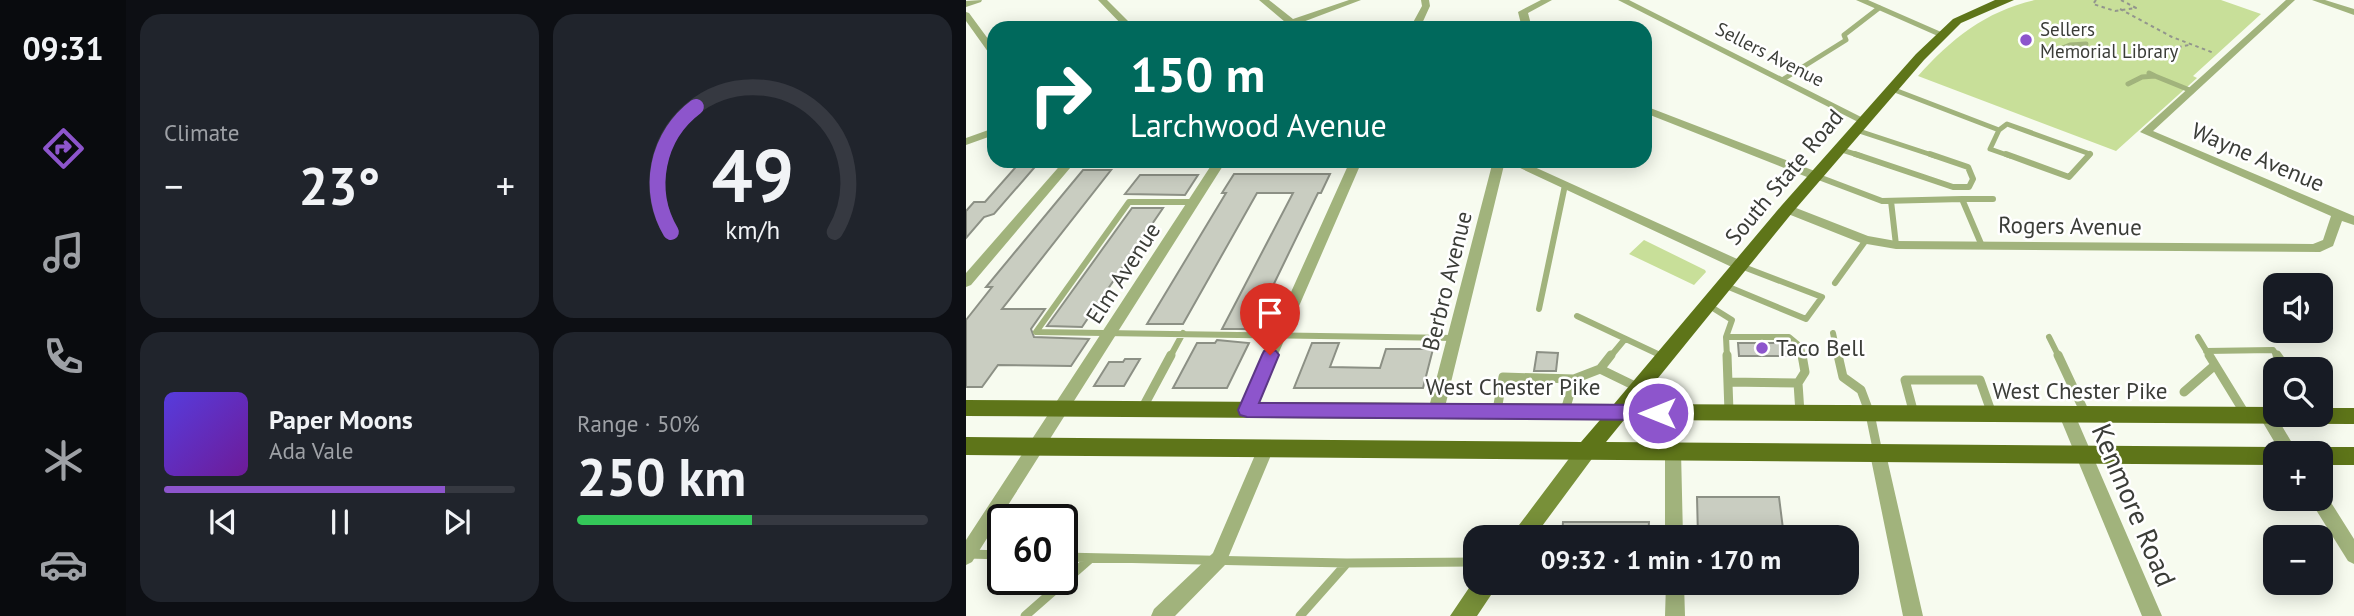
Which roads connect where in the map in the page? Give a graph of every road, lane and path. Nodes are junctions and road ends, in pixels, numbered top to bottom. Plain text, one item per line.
1 (978, 0) edge
2 (1102, 0) edge
3 (1263, 0) edge
4 (1357, 0) edge
5 (1425, 0) edge
6 (1548, 0) edge
7 (1622, 0) edge
8 (1860, 0) edge
9 (2008, 0) edge
10 (2096, 0) edge
11 (2291, 0) edge
12 (2316, 0) edge
13 (2123, 2) edge
14 (966, 4) edge
15 (1879, 8) junction
16 (2121, 10) junction
17 (2354, 12) edge
18 (966, 15) edge
19 (1123, 21) edge
20 (1289, 21) edge
21 (1298, 21) edge
22 (1418, 21) edge
23 (1525, 21) edge
24 (1942, 34) junction
25 (987, 44) edge
26 (2086, 44) dead end
27 (2138, 45) dead end
28 (2189, 45) junction
29 (2058, 50) dead end
30 (2227, 57) junction
31 (1782, 80) junction
32 (2128, 84) dead end
33 (1892, 89) junction
34 (2192, 91) junction
35 (1652, 111) edge
36 (1860, 126) junction
37 (1999, 130) junction
38 (987, 134) edge
39 (966, 142) edge
40 (1839, 149) junction
41 (1064, 168) edge
42 (1216, 168) edge
43 (1353, 168) edge
44 (1497, 168) edge
45 (1526, 168) edge
46 (1816, 176) junction
47 (1565, 185) junction
48 (1962, 199) junction
49 (1993, 199) dead end
50 (1891, 201) junction
51 (1194, 202) junction
52 (1787, 209) junction
53 (2338, 215) junction
54 (2354, 221) edge
55 (1866, 240) junction
56 (1895, 245) junction
57 (1982, 246) junction
58 (1741, 265) junction
59 (966, 282) edge
60 (1835, 283) dead end
61 (1724, 285) junction
62 (1707, 304) junction
63 (1539, 309) dead end
64 (1577, 316) dead end
65 (1109, 333) junction
66 (1183, 333) junction
67 (1833, 333) dead end
68 (1279, 334) junction
69 (1726, 337) junction
70 (2049, 337) dead end
71 (2197, 337) dead end
72 (1454, 338) junction
73 (1625, 339) junction
74 (2206, 351) junction
75 (1662, 356) junction
76 (2278, 357) edge
77 (2215, 365) junction
78 (1600, 369) junction
79 (1573, 379) junction
80 (1728, 382) junction
81 (1798, 383) junction
82 (1638, 387) junction
83 (2184, 392) dead end
84 (966, 408) edge
85 (1061, 409) junction
86 (1142, 409) junction
87 (1247, 410) junction
88 (1436, 411) junction
89 (1496, 411) junction
90 (1565, 412) junction
91 (1617, 412) junction
92 (1729, 413) junction
93 (1800, 414) junction
94 (1870, 414) junction
95 (1914, 414) junction
96 (1992, 415) junction
97 (2077, 415) junction
98 (2333, 415) edge
99 (2246, 416) junction
100 (2263, 416) edge
101 (2354, 416) edge
102 (966, 446) edge
103 (1037, 447) junction
104 (1266, 447) junction
105 (1587, 450) junction
106 (1673, 451) junction
107 (1878, 454) junction
108 (2084, 455) junction
109 (2263, 456) edge
110 (2333, 456) edge
111 (2354, 456) edge
112 (2326, 511) edge
113 (1530, 525) edge
114 (1674, 525) edge
115 (967, 555) edge
116 (987, 555) edge
117 (2354, 555) edge
118 (1078, 557) edge
119 (1092, 557) junction
120 (1219, 559) junction
121 (1463, 562) edge
122 (1347, 563) junction
123 (1478, 595) edge
124 (1675, 595) edge
125 (1025, 616) edge
126 (1161, 616) edge
127 (1300, 616) edge
128 (1462, 616) edge
129 (1675, 616) edge
130 (1913, 616) edge
131 (2152, 616) edge

1 - 14 street
2 - 19 street
3 - 20 street
4 - 21 street
5 - 22 street
6 - 23 street
7 - 31 street, Sellers Avenue
8 - 15 street
9 - 24 main road, South State Road
10 - 16 path
11 - 30 street
12 - 17 street
13 - 16 path
15 - 24 street
15 - 31 lane
16 - 28 path
18 - 25 street
24 - 33 main road, South State Road
26 - 29 lane
27 - 28 path
28 - 30 path
30 - 34 street
31 - 36 street, Sellers Avenue
32 - 34 lane
33 - 36 main road, South State Road
33 - 37 lane
34 - 53 street, Wayne Avenue
35 - 46 street
36 - 40 main road, South State Road
36 - 40 lane
37 - 37 lane
38 - 39 street
40 - 46 main road, South State Road
41 - 59 street
42 - 51 street, Elm Avenue
43 - 68 street
44 - 72 street, Berbro Avenue
45 - 47 street
46 - 50 lane
46 - 52 main road, South State Road
47 - 58 street
47 - 63 lane
48 - 49 lane
48 - 50 lane
48 - 57 lane
50 - 56 lane
51 - 65 street, Elm Avenue
51 - 65 lane
52 - 55 street, Rogers Avenue
52 - 58 main road, South State Road
53 - 54 street, Wayne Avenue
53 - 57 street, Rogers Avenue
55 - 56 street, Rogers Avenue
55 - 60 lane
56 - 57 street, Rogers Avenue
58 - 61 main road, South State Road
58 - 61 lane
61 - 62 main road, South State Road
62 - 69 lane
62 - 75 main road, South State Road
64 - 73 lane
65 - 66 lane
65 - 85 street, Elm Avenue
66 - 68 lane
66 - 86 lane
67 - 94 lane
68 - 72 lane
68 - 87 street
69 - 80 lane
69 - 81 lane
70 - 97 lane
71 - 74 lane
72 - 88 street, Berbro Avenue
73 - 75 lane
73 - 78 lane
74 - 76 lane
74 - 77 lane
75 - 82 main road, South State Road
77 - 83 lane
77 - 99 lane
78 - 79 lane
78 - 82 lane
79 - 89 lane
79 - 90 lane
80 - 81 lane
80 - 92 lane
81 - 93 lane
82 - 91 main road, South State Road
84 - 85 main road, West Chester Pike
85 - 86 main road, West Chester Pike
85 - 103 street, Elm Avenue
86 - 87 main road, West Chester Pike
87 - 88 main road, West Chester Pike
88 - 89 main road, West Chester Pike
89 - 90 main road, West Chester Pike
90 - 91 main road, West Chester Pike
91 - 92 main road, West Chester Pike
91 - 105 main road, South State Road
92 - 93 main road, West Chester Pike
93 - 94 main road, West Chester Pike
94 - 95 main road, West Chester Pike
94 - 107 lane
95 - 96 main road, West Chester Pike
95 - 96 lane
96 - 97 main road, West Chester Pike
97 - 99 main road, West Chester Pike
97 - 108 street, Kenmore Road
98 - 101 main road, West Chester Pike
99 - 100 main road, West Chester Pike
102 - 103 main road
103 - 104 main road
103 - 115 street, Elm Avenue
104 - 105 main road
104 - 120 street
105 - 106 main road
105 - 113 main road
106 - 107 main road
106 - 114 street
107 - 108 main road
107 - 130 street
108 - 109 main road
108 - 131 street, Kenmore Road
110 - 111 main road
112 - 117 street
115 - 116 lane
118 - 119 lane
119 - 120 lane
119 - 125 lane
120 - 122 lane
120 - 126 street
121 - 122 lane
122 - 127 lane
123 - 128 main road
124 - 129 street

